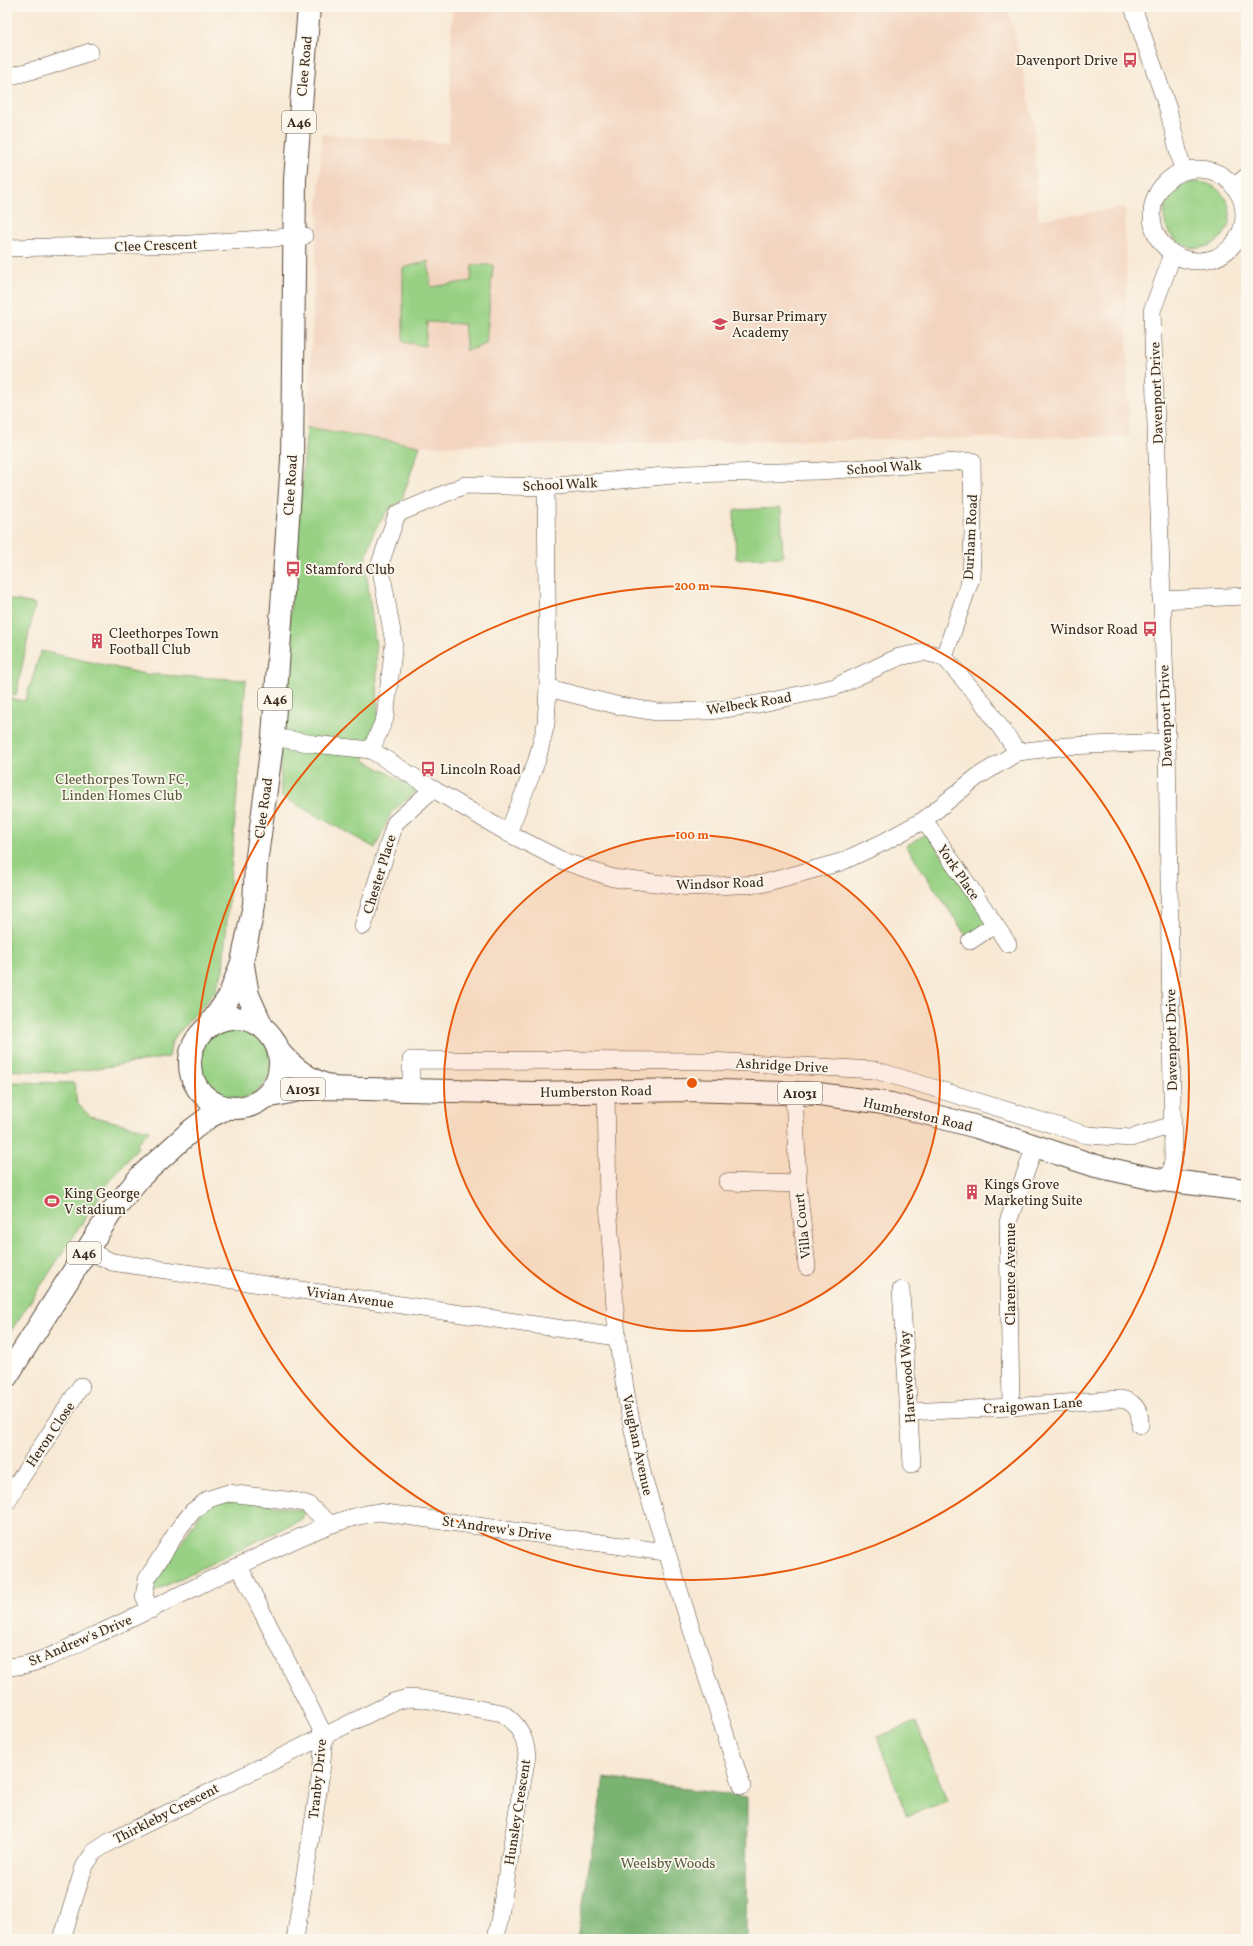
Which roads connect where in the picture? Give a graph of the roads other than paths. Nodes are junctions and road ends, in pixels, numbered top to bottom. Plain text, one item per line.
1 (309, 7) edge
2 (1133, 7) edge
3 (90, 52) dead end
4 (7, 77) edge
5 (1183, 171) junction
6 (1240, 182) edge
7 (300, 236) junction
8 (1242, 237) edge
9 (7, 248) edge
10 (1173, 254) junction
11 (972, 461) joint
12 (546, 487) junction
13 (1246, 596) edge
14 (1161, 600) junction
15 (944, 657) junction
16 (548, 688) junction
17 (272, 737) junction
18 (1167, 742) junction
19 (371, 750) junction
20 (1018, 752) junction
21 (432, 789) junction
22 (924, 820) junction
23 (508, 833) junction
24 (994, 924) junction
25 (363, 926) dead end
26 (970, 941) dead end
27 (1008, 944) dead end
28 (242, 962) junction
29 (262, 1026) junction
30 (207, 1028) junction
31 (279, 1052) junction
32 (197, 1087) junction
33 (342, 1090) junction
34 (411, 1091) junction
35 (606, 1091) junction
36 (794, 1092) junction
37 (266, 1097) junction
38 (227, 1108) junction
39 (1172, 1125) junction
40 (178, 1143) junction
41 (1035, 1146) junction
42 (727, 1182) dead end
43 (1169, 1182) junction
44 (798, 1184) junction
45 (1246, 1190) edge
46 (86, 1250) junction
47 (807, 1267) dead end
48 (902, 1290) dead end
49 (617, 1337) junction
50 (7, 1376) edge
51 (81, 1386) dead end
52 (1011, 1407) junction
53 (909, 1412) junction
54 (1140, 1425) dead end
55 (912, 1464) dead end
56 (7, 1502) edge
57 (329, 1524) junction
58 (665, 1552) junction
59 (239, 1566) junction
60 (151, 1610) junction
61 (7, 1667) edge
62 (324, 1735) junction
63 (742, 1786) dead end
64 (62, 1939) edge
65 (295, 1939) edge
66 (496, 1939) edge

1 - 7 main road, Clee Road / A46
2 - 5 street
3 - 4 street
5 - 6 street
5 - 10 street
6 - 8 street
7 - 9 street, Clee Crescent
7 - 17 main road, Clee Road / A46
8 - 10 street
10 - 14 street, Davenport Drive
11 - 12 street, School Walk
11 - 15 street, Durham Road
12 - 16 street
12 - 19 street, School Walk
13 - 14 street
14 - 18 street, Davenport Drive
15 - 16 street, Welbeck Road
15 - 20 street
16 - 23 street
17 - 19 street, Windsor Road
17 - 28 main road, Clee Road / A46
18 - 20 street, Windsor Road
18 - 39 street, Davenport Drive
19 - 21 street, Windsor Road
20 - 22 street, Windsor Road
21 - 23 street, Windsor Road
21 - 25 street, Chester Place
22 - 23 street, Windsor Road
22 - 24 street, York Place
24 - 26 street
24 - 27 street, York Place
28 - 29 main road, Clee Road / A46
28 - 30 main road, Clee Road / A46
29 - 30 main road, A46
29 - 31 main road, A46
30 - 32 main road, A46
31 - 33 main road, Humberston Road / A1031
31 - 37 main road, A46
32 - 38 main road, A46
32 - 40 main road, A46
33 - 34 main road, Humberston Road / A1031
33 - 37 main road, Humberston Road / A1031
34 - 35 main road, Humberston Road / A1031
34 - 39 street, Ashridge Drive
35 - 36 main road, Humberston Road / A1031
35 - 49 street, Vaughan Avenue
36 - 41 main road, Humberston Road / A1031
36 - 44 street, Villa Court
37 - 38 main road, A46
38 - 40 main road, A46
39 - 43 street, Davenport Drive
40 - 46 main road, A46
41 - 43 main road, Humberston Road / A1031
41 - 52 street, Clarence Avenue
42 - 44 street, Villa Court
43 - 45 main road, Humberston Road / A1031
44 - 47 street, Villa Court
46 - 49 street, Vivian Avenue
46 - 50 main road, A46
48 - 53 street, Harewood Way
49 - 58 street, Vaughan Avenue
51 - 56 street, Heron Close
52 - 53 street, Craigowan Lane
52 - 54 street, Craigowan Lane
53 - 55 street, Harewood Way
57 - 58 street, St Andrew's Drive
57 - 59 street, St Andrew's Drive
57 - 60 street
58 - 63 street, Vaughan Avenue
59 - 60 street, St Andrew's Drive
59 - 62 street, Tranby Drive
60 - 61 street, St Andrew's Drive
62 - 64 street, Thirkleby Crescent
62 - 65 street, Tranby Drive
62 - 66 street, Hunsley Crescent

